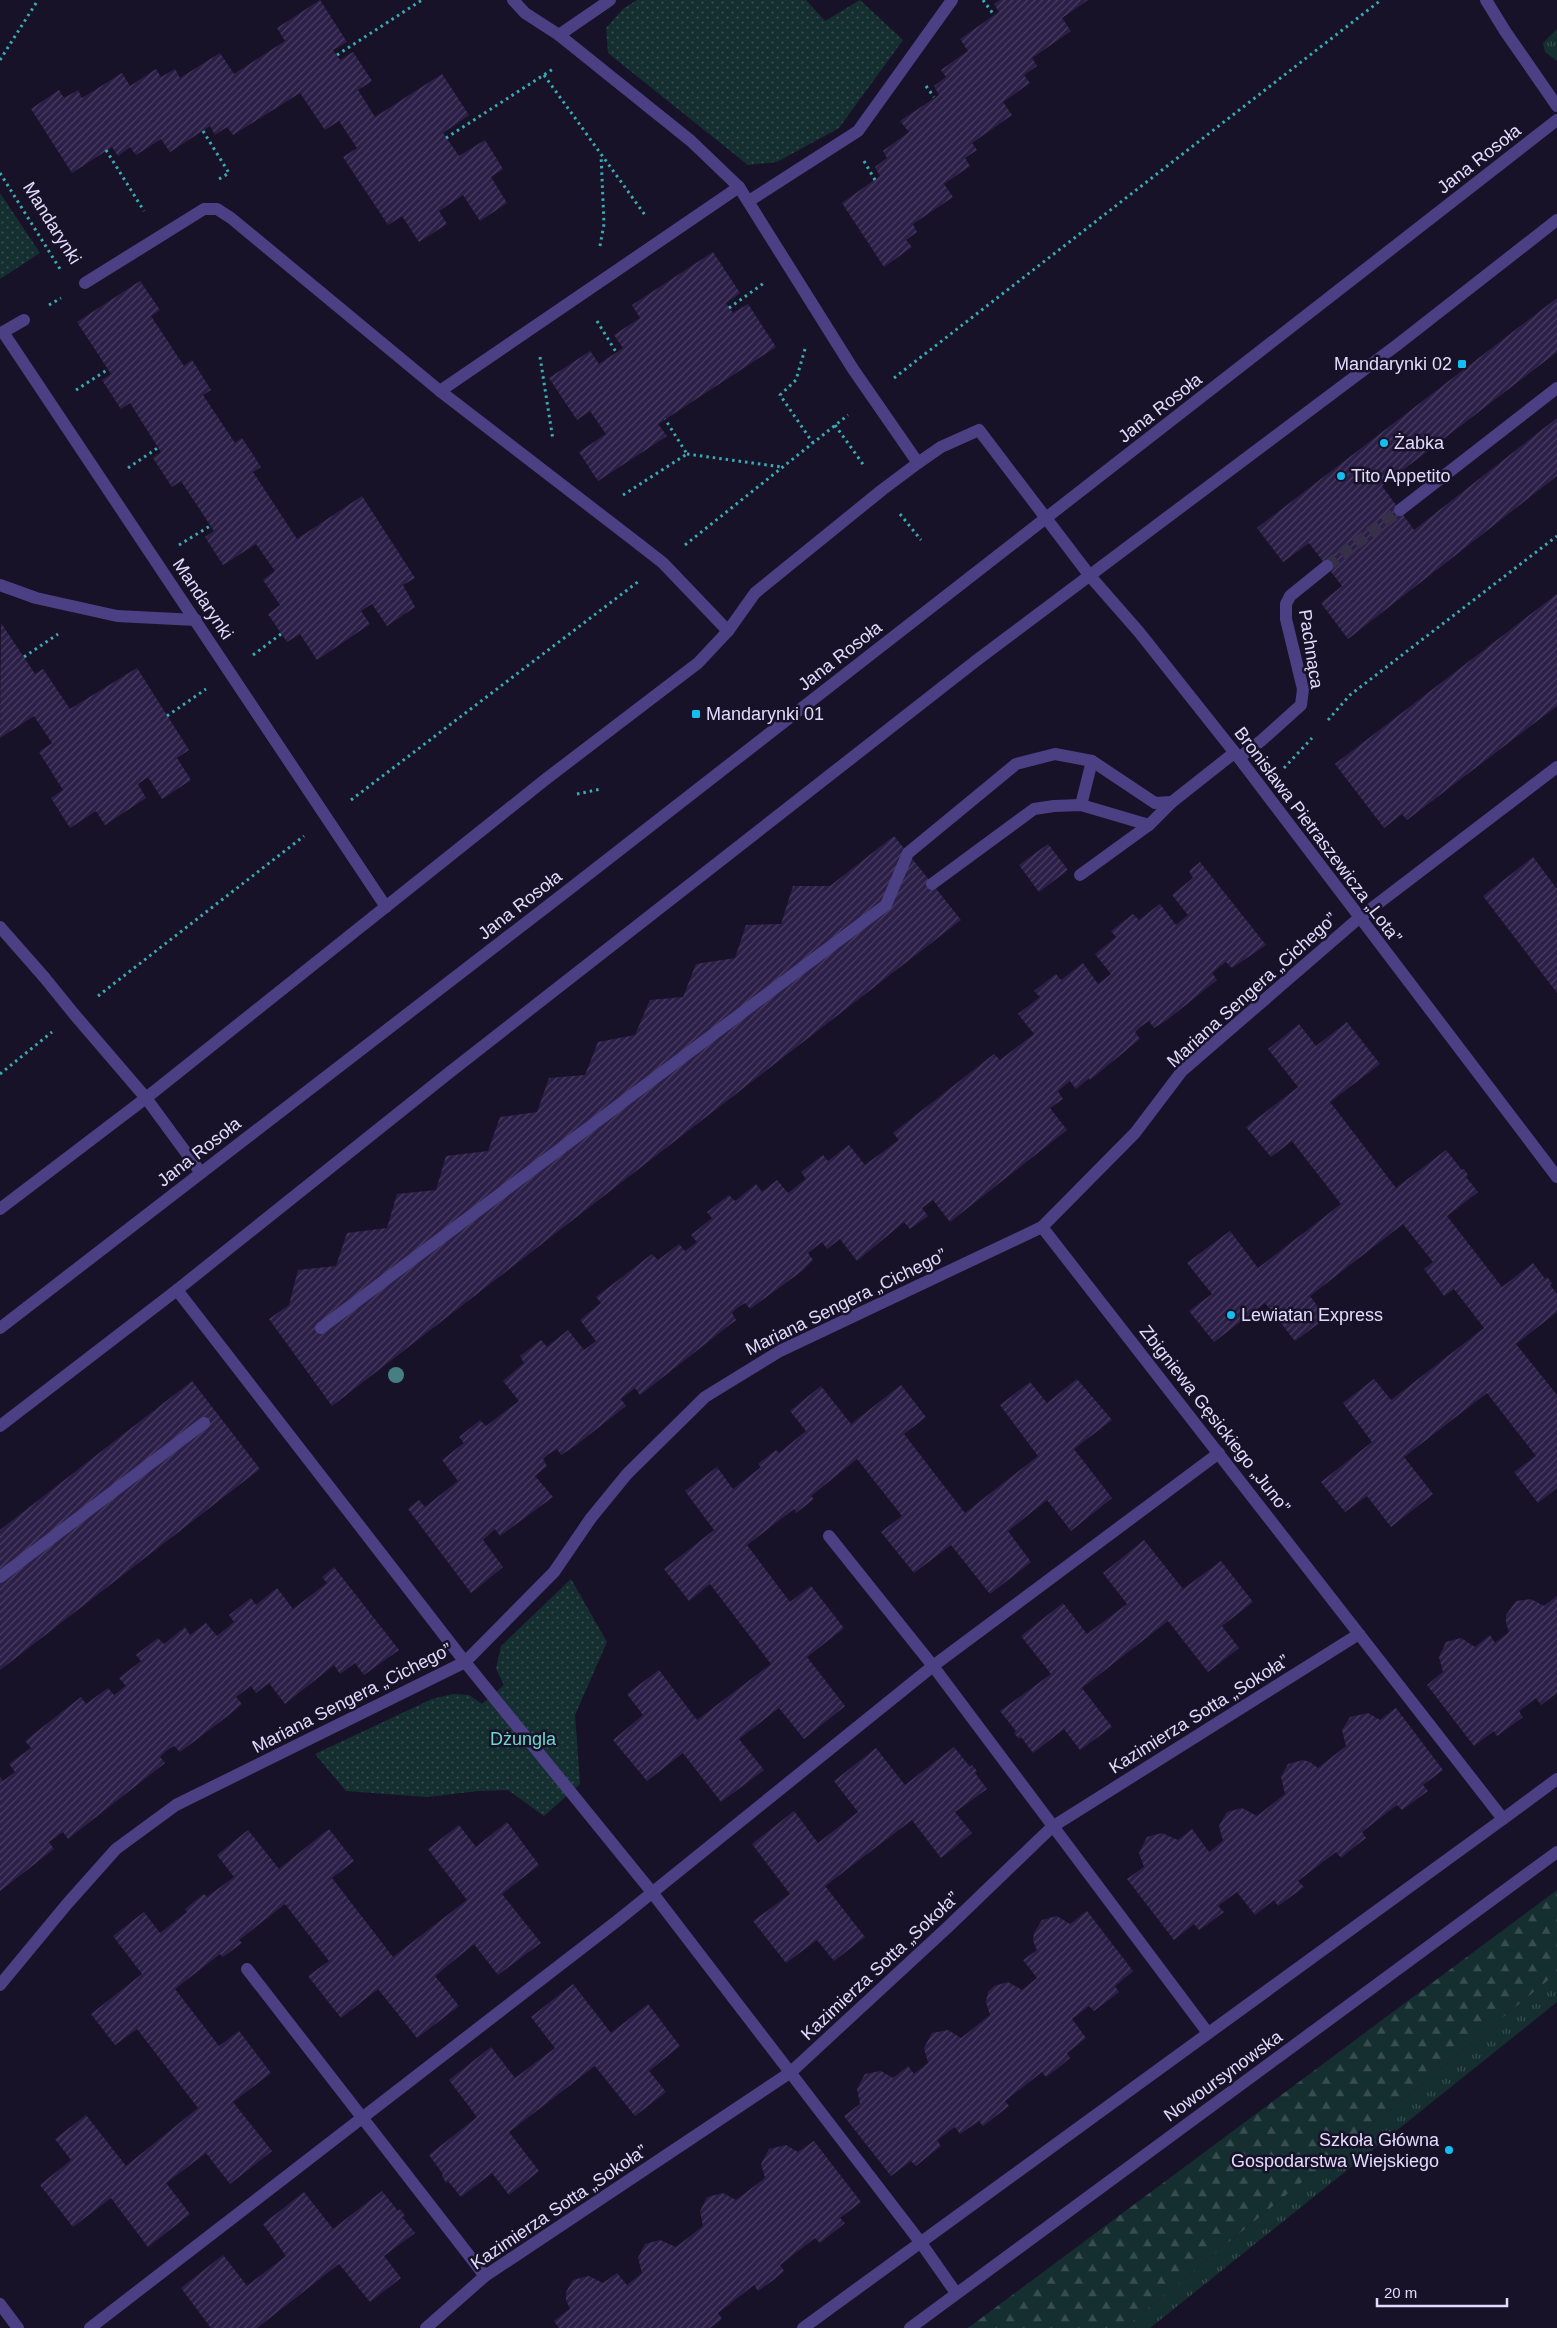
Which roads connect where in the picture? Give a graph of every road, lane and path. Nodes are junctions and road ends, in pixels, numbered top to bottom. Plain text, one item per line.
1 (38, 0) edge
2 (422, 0) edge
3 (513, 0) edge
4 (610, 0) edge
5 (952, 0) edge
6 (983, 0) edge
7 (1381, 0) edge
8 (1486, 0) edge
9 (994, 15) dead end
10 (559, 35) junction
11 (337, 56) dead end
12 (0, 60) edge
13 (544, 75) dead end
14 (534, 82) dead end
15 (1557, 106) edge
16 (1557, 120) edge
17 (446, 138) dead end
18 (106, 150) dead end
19 (601, 155) junction
20 (0, 173) edge
21 (738, 187) junction
22 (749, 201) junction
23 (147, 215) dead end
24 (1557, 220) edge
25 (662, 239) junction
26 (789, 265) junction
27 (61, 270) dead end
28 (606, 277) junction
29 (85, 284) dead end
30 (729, 308) dead end
31 (817, 311) junction
32 (592, 314) dead end
33 (24, 320) dead end
34 (538, 324) junction
35 (4, 342) edge
36 (616, 352) dead end
37 (108, 370) dead end
38 (1557, 388) edge
39 (440, 391) junction
40 (872, 396) junction
41 (52, 405) junction
42 (665, 419) dead end
43 (812, 443) junction
44 (158, 447) dead end
45 (687, 454) junction
46 (918, 463) junction
47 (782, 467) junction
48 (560, 483) junction
49 (104, 484) junction
50 (1400, 510) tunnel mouth
51 (598, 511) junction
52 (1047, 518) junction
53 (210, 526) dead end
54 (1557, 536) edge
55 (156, 560) junction
56 (663, 563) junction
57 (1327, 566) tunnel mouth
58 (1090, 576) junction
59 (0, 585) edge
60 (196, 620) junction
61 (728, 631) junction
62 (281, 634) dead end
63 (230, 672) junction
64 (167, 716) dead end
65 (1326, 722) dead end
66 (1314, 736) dead end
67 (1236, 755) junction
68 (1296, 757) dead end
69 (1092, 761) junction
70 (1557, 767) edge
71 (1172, 802) junction
72 (1081, 805) junction
73 (326, 819) junction
74 (1149, 825) junction
75 (1080, 875) dead end
76 (932, 884) dead end
77 (386, 907) junction
78 (1359, 918) junction
79 (0, 927) edge
80 (74, 1014) junction
81 (0, 1074) edge
82 (146, 1098) junction
83 (201, 1173) junction
84 (1557, 1178) edge
85 (0, 1209) edge
86 (1042, 1227) junction
87 (177, 1290) junction
88 (0, 1328) edge
89 (321, 1328) dead end
90 (204, 1423) dead end
91 (0, 1426) edge
92 (1219, 1453) junction
93 (829, 1536) dead end
94 (0, 1577) edge
95 (1359, 1634) junction
96 (465, 1662) junction
97 (932, 1666) junction
98 (1557, 1779) edge
99 (1503, 1819) junction
100 (1052, 1827) junction
101 (1557, 1852) edge
102 (651, 1891) junction
103 (247, 1969) dead end
104 (0, 1985) edge
105 (1208, 2032) junction
106 (791, 2072) junction
107 (363, 2117) junction
108 (921, 2243) junction
109 (485, 2276) junction
110 (956, 2293) junction
111 (0, 2304) edge
112 (18, 2328) edge
113 (90, 2328) edge
114 (426, 2328) edge
115 (803, 2328) edge
116 (910, 2328) edge

1 - 12 path
2 - 11 path
3 - 10 street
4 - 10 street
5 - 22 street
6 - 9 path
7 - 40 path
8 - 15 street
10 - 21 street
13 - 19 path
14 - 17 path
16 - 52 street, Jana Rosoła
18 - 23 path
19 - 25 path
19 - 28 path
20 - 27 path, Mandarynki
21 - 22 street
21 - 25 street
22 - 26 street
24 - 58 street
25 - 28 street
26 - 30 path
26 - 31 street
28 - 34 street
29 - 39 street
31 - 40 street
31 - 43 path
32 - 36 path
33 - 35 street, Mandarynki
34 - 39 street
34 - 48 path
35 - 41 street, Mandarynki
37 - 41 path
38 - 50 street
39 - 48 street
40 - 43 path
40 - 46 street
41 - 49 street, Mandarynki
42 - 45 path
43 - 47 path
44 - 49 path
45 - 47 path
45 - 51 path
46 - 52 street, Bronisława Pietraszewicza „Lota”
46 - 61 street
47 - 56 path
48 - 51 street
49 - 55 street, Mandarynki
51 - 56 street
52 - 58 street, Bronisława Pietraszewicza „Lota”
52 - 83 street, Jana Rosoła
53 - 55 path
54 - 65 path
55 - 60 street, Mandarynki
56 - 61 street
56 - 73 path
57 - 67 street, Pachnąca
58 - 67 street, Bronisława Pietraszewicza „Lota”
58 - 87 street
59 - 60 street
60 - 63 street, Mandarynki
61 - 77 street
62 - 63 path
63 - 64 path
63 - 73 street, Mandarynki
66 - 68 path
67 - 71 street
67 - 78 street, Bronisława Pietraszewicza „Lota”
69 - 71 street
69 - 72 street
69 - 89 street
70 - 78 street, Mariana Sengera „Cichego”
71 - 74 street
72 - 74 street
72 - 76 street
73 - 77 street, Mandarynki
73 - 80 path
74 - 75 street
77 - 82 street
78 - 84 street, Bronisława Pietraszewicza „Lota”
78 - 86 street, Mariana Sengera „Cichego”
79 - 80 street
80 - 81 path
80 - 82 street
82 - 83 street
82 - 85 street
83 - 88 street, Jana Rosoła
86 - 92 street, Zbigniewa Gęsickiego „Juno”
86 - 96 street, Mariana Sengera „Cichego”
87 - 91 street
87 - 96 street
90 - 94 street
92 - 95 street, Zbigniewa Gęsickiego „Juno”
92 - 97 street
93 - 97 street
95 - 99 street, Zbigniewa Gęsickiego „Juno”
95 - 100 street, Kazimierza Sotta „Sokoła”
96 - 102 street
96 - 104 street, Mariana Sengera „Cichego”
97 - 100 street
97 - 102 street
98 - 99 street
99 - 105 street
100 - 105 street
100 - 106 street, Kazimierza Sotta „Sokoła”
101 - 110 street, Nowoursynowska
102 - 106 street
102 - 107 street
103 - 107 street
105 - 108 street
106 - 108 street
106 - 109 street, Kazimierza Sotta „Sokoła”
107 - 109 street
107 - 113 street
108 - 110 street
108 - 115 street
109 - 114 street, Kazimierza Sotta „Sokoła”
110 - 116 street, Nowoursynowska
111 - 112 street

